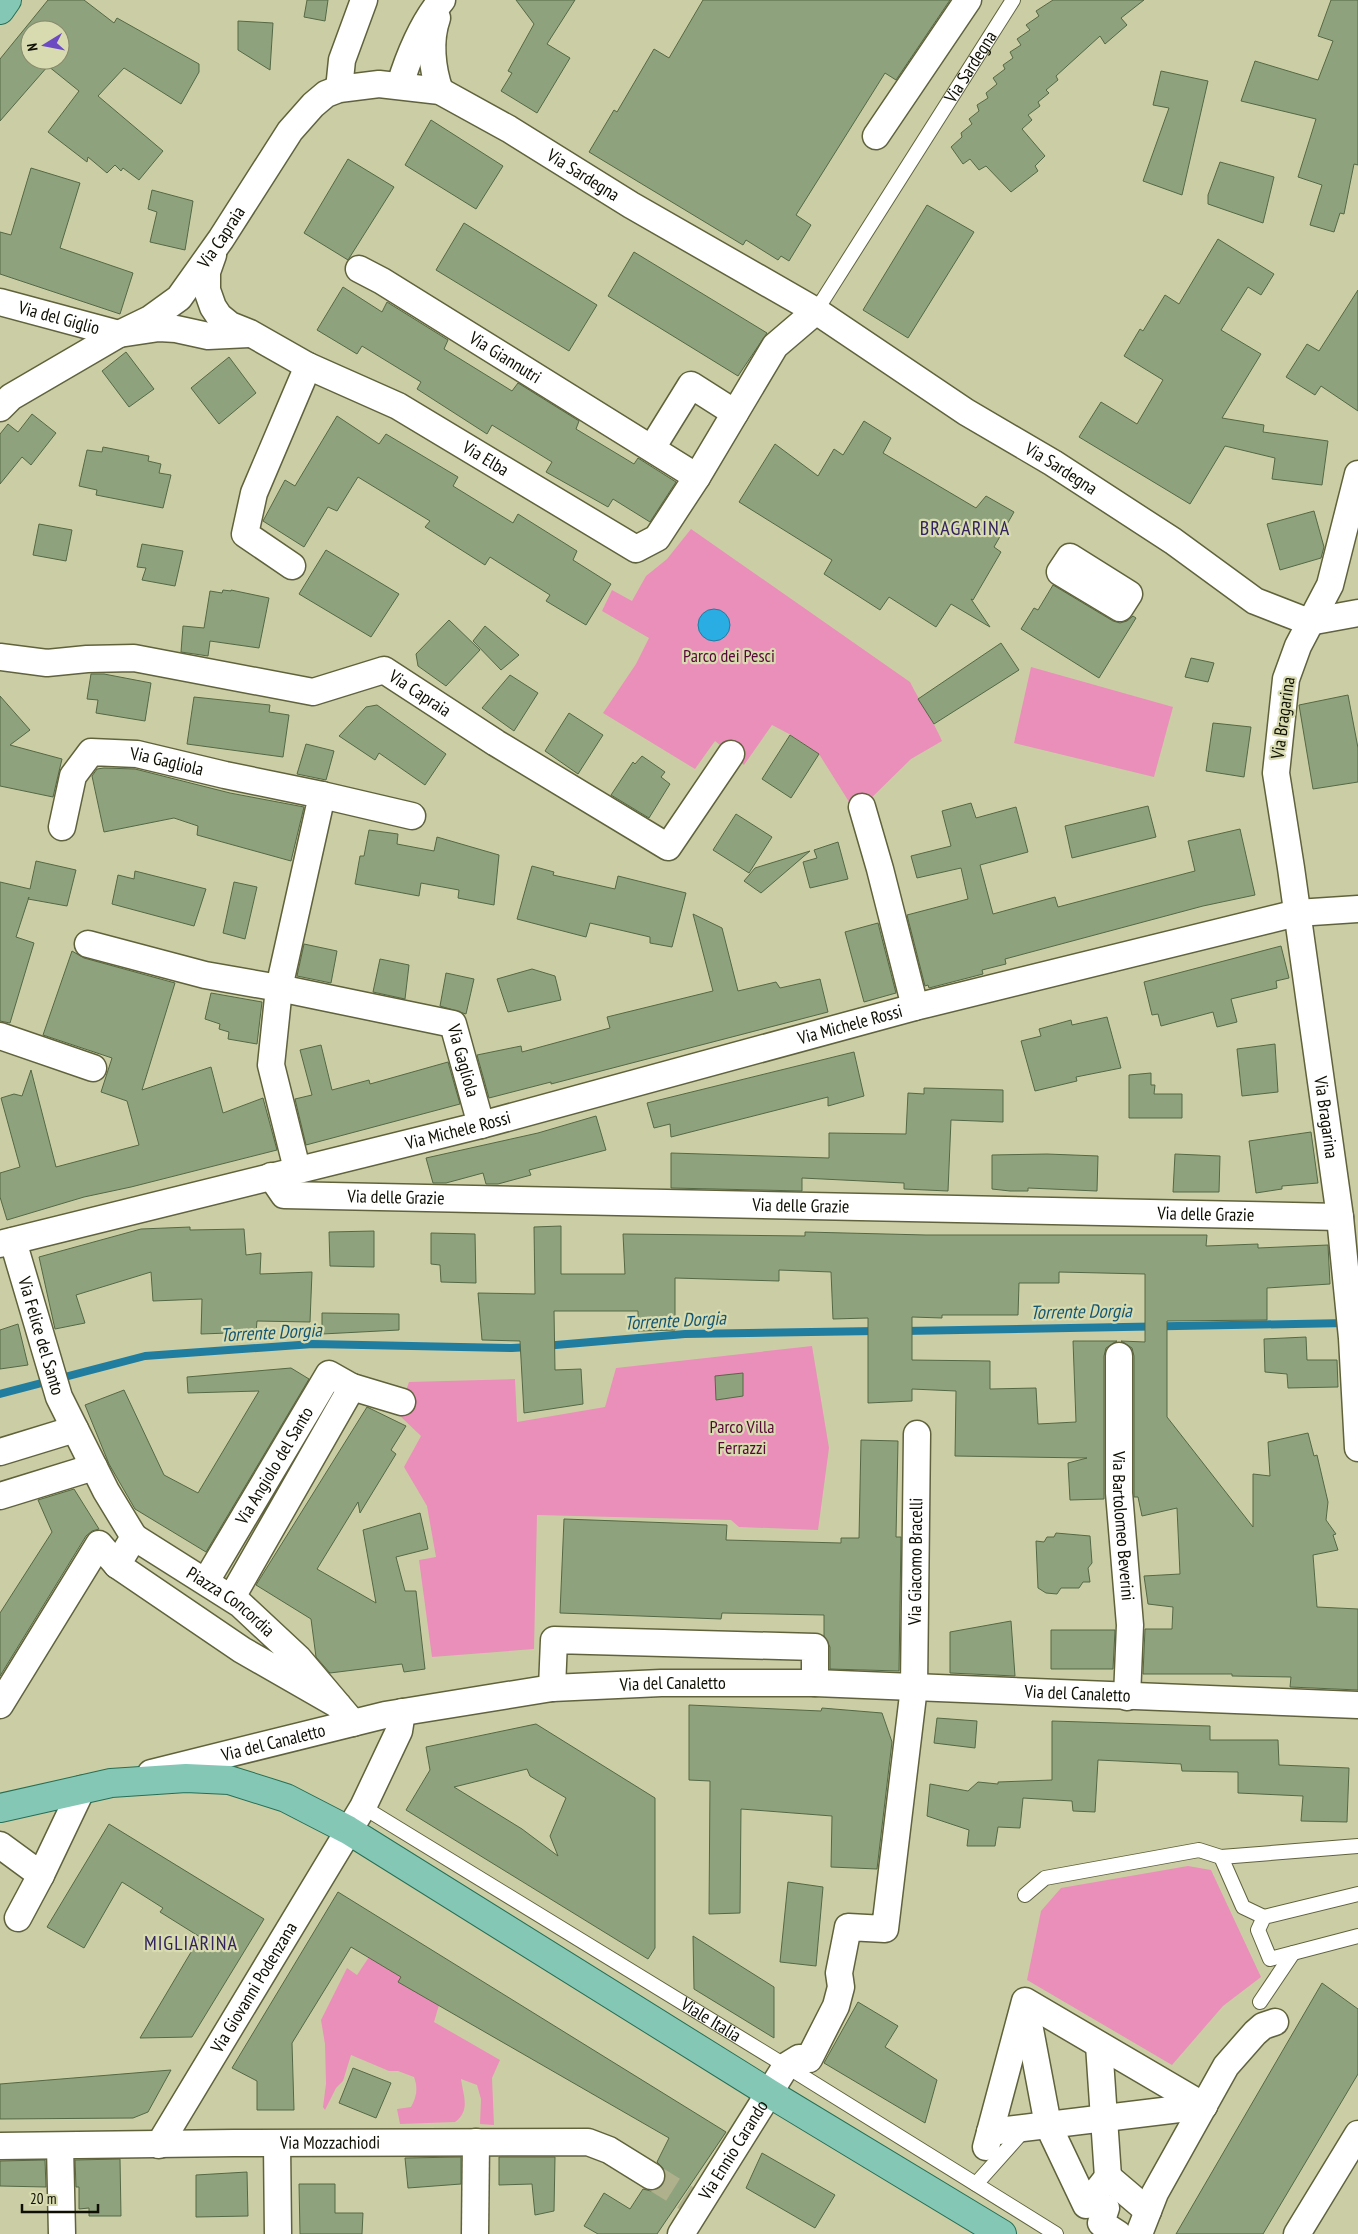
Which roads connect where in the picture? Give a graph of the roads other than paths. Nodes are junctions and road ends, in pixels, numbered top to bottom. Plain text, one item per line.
1 (8, 0) edge
2 (364, 0) edge
3 (443, 0) edge
4 (968, 0) edge
5 (1013, 0) edge
6 (0, 10) edge
7 (400, 85) junction
8 (339, 89) junction
9 (440, 91) junction
10 (876, 136) dead end
11 (221, 240) junction
12 (359, 269) dead end
13 (207, 290) junction
14 (0, 302) edge
15 (816, 311) junction
16 (176, 329) junction
17 (119, 334) junction
18 (250, 334) junction
19 (308, 366) junction
20 (0, 408) edge
21 (735, 413) junction
22 (652, 448) junction
23 (1358, 474) edge
24 (697, 477) junction
25 (292, 566) dead end
26 (1358, 613) edge
27 (1310, 622) junction
28 (0, 657) edge
29 (731, 754) dead end
30 (322, 795) junction
31 (862, 807) dead end
32 (412, 816) dead end
33 (62, 827) dead end
34 (1358, 909) edge
35 (1297, 913) junction
36 (88, 944) dead end
37 (279, 988) junction
38 (916, 1007) junction
39 (0, 1036) edge
40 (92, 1068) dead end
41 (481, 1125) junction
42 (297, 1170) junction
43 (271, 1176) junction
44 (1340, 1217) junction
45 (6, 1243) edge
46 (1353, 1293) edge
47 (1119, 1356) dead end
48 (352, 1387) junction
49 (402, 1402) dead end
50 (74, 1429) junction
51 (917, 1434) dead end
52 (1358, 1448) edge
53 (0, 1452) edge
54 (94, 1467) junction
55 (0, 1496) edge
56 (134, 1537) junction
57 (117, 1566) junction
58 (206, 1581) junction
59 (232, 1597) junction
60 (815, 1683) junction
61 (914, 1687) junction
62 (552, 1688) junction
63 (1127, 1697) junction
64 (0, 1705) edge
65 (1358, 1705) edge
66 (402, 1712) junction
67 (346, 1714) junction
68 (111, 1782) junction
69 (82, 1789) junction
70 (363, 1807) junction
71 (0, 1808) edge
72 (348, 1830) junction
73 (0, 1846) edge
74 (1358, 1846) edge
75 (1221, 1857) junction
76 (41, 1875) junction
77 (1358, 1894) edge
78 (1025, 1895) dead end
79 (18, 1918) dead end
80 (1264, 1918) junction
81 (1358, 1936) edge
82 (1293, 1953) junction
83 (1024, 2001) junction
84 (1267, 2012) joint
85 (1099, 2045) junction
86 (786, 2066) junction
87 (769, 2093) junction
88 (1204, 2106) junction
89 (1102, 2118) junction
90 (1037, 2127) junction
91 (1358, 2134) edge
92 (476, 2142) junction
93 (277, 2144) junction
94 (159, 2145) junction
95 (0, 2146) edge
96 (60, 2146) junction
97 (651, 2176) tunnel mouth
98 (1108, 2177) junction
99 (976, 2184) junction
100 (1102, 2213) edge
101 (1144, 2223) edge
102 (62, 2234) edge
103 (278, 2234) edge
104 (475, 2234) edge
105 (681, 2234) edge
106 (1002, 2234) edge
107 (1056, 2234) edge
108 (1297, 2234) edge

1 - 6 main road
2 - 8 street
3 - 7 street
3 - 9 street
4 - 10 street
5 - 15 lane, Via Sardegna
7 - 8 street, Via Sardegna
7 - 9 street, Via Sardegna
8 - 11 street, Via Capraia
9 - 15 street, Via Sardegna
11 - 13 street, Via Elba
11 - 17 street, Via Capraia
12 - 22 street, Via Giannutri
13 - 16 street
13 - 18 street, Via Elba
14 - 17 street, Via del Giglio
15 - 21 street
15 - 27 street, Via Sardegna
16 - 17 street
16 - 18 street
17 - 20 street, Via Capraia
18 - 19 street, Via Elba
19 - 24 street, Via Elba
19 - 25 street
21 - 22 street
21 - 24 street
22 - 24 street, Via Giannutri
23 - 27 street, Via Bragarina
26 - 27 street
27 - 35 street, Via Bragarina
28 - 29 street, Via Capraia
30 - 32 street, Via Gagliola
30 - 33 street, Via Gagliola
30 - 37 street
31 - 38 street, Via Michele Rossi
34 - 35 street
35 - 38 street, Via Michele Rossi
35 - 44 street, Via Bragarina
36 - 37 street, Via Gagliola
37 - 41 street, Via Gagliola
37 - 42 street
38 - 41 street, Via Michele Rossi
39 - 40 street
41 - 42 street, Via Michele Rossi
42 - 43 street, Via Michele Rossi
43 - 44 street, Via delle Grazie
43 - 45 street, Via Michele Rossi
44 - 46 street, Via Bragarina
45 - 50 street, Via Felice del Santo
46 - 52 street, Via Bragarina
47 - 63 street, Via Bartolomeo Beverini
48 - 49 street, Via Angiolo del Santo
48 - 58 street, Via Angiolo del Santo
48 - 59 street, Via Angiolo del Santo
50 - 53 street
50 - 54 street, Via Felice del Santo
51 - 61 street, Via Giacomo Bracelli
54 - 55 street
54 - 56 street, Via Felice del Santo
56 - 57 street
56 - 58 street, Piazza Concordia
57 - 64 street, Piazza Concordia
57 - 67 street, Piazza Concordia
58 - 59 street, Piazza Concordia
59 - 67 street, Piazza Concordia
60 - 61 street, Via del Canaletto
60 - 62 street, Via del Canaletto
60 - 62 street
61 - 63 street, Via del Canaletto
61 - 86 street, Via Giacomo Bracelli
62 - 66 street, Via del Canaletto
63 - 65 street, Via del Canaletto
66 - 67 street, Via del Canaletto
66 - 70 street, Via Giovanni Podenzana
67 - 68 street, Via del Canaletto
68 - 69 main road, Via del Canaletto
68 - 72 main road, Viale Italia
69 - 71 main road, Via del Canaletto
69 - 76 street
70 - 72 street, Via Giovanni Podenzana
70 - 86 lane, Viale Italia
72 - 87 main road, Viale Italia
72 - 94 street, Via Giovanni Podenzana
73 - 76 street
74 - 75 lane
75 - 78 lane
75 - 80 lane
76 - 79 street
77 - 80 lane
80 - 82 lane
81 - 82 lane
82 - 84 lane
83 - 85 street
83 - 90 street
83 - 90 street
84 - 88 street
85 - 88 street
85 - 89 street
86 - 87 street, Via Ennio Carando
86 - 99 lane, Viale Italia
87 - 105 street, Via Ennio Carando
87 - 106 main road, Viale Italia
88 - 89 street
88 - 101 street
89 - 90 street
89 - 98 street
90 - 99 lane
90 - 100 street
91 - 108 street
92 - 93 street, Via Mozzachiodi
92 - 97 street, Via Mozzachiodi
92 - 104 street
93 - 94 street, Via Mozzachiodi
93 - 103 street
94 - 96 street, Via Mozzachiodi
95 - 96 street, Via Mozzachiodi
96 - 102 street
98 - 100 street
98 - 101 street
99 - 107 lane, Viale Italia

